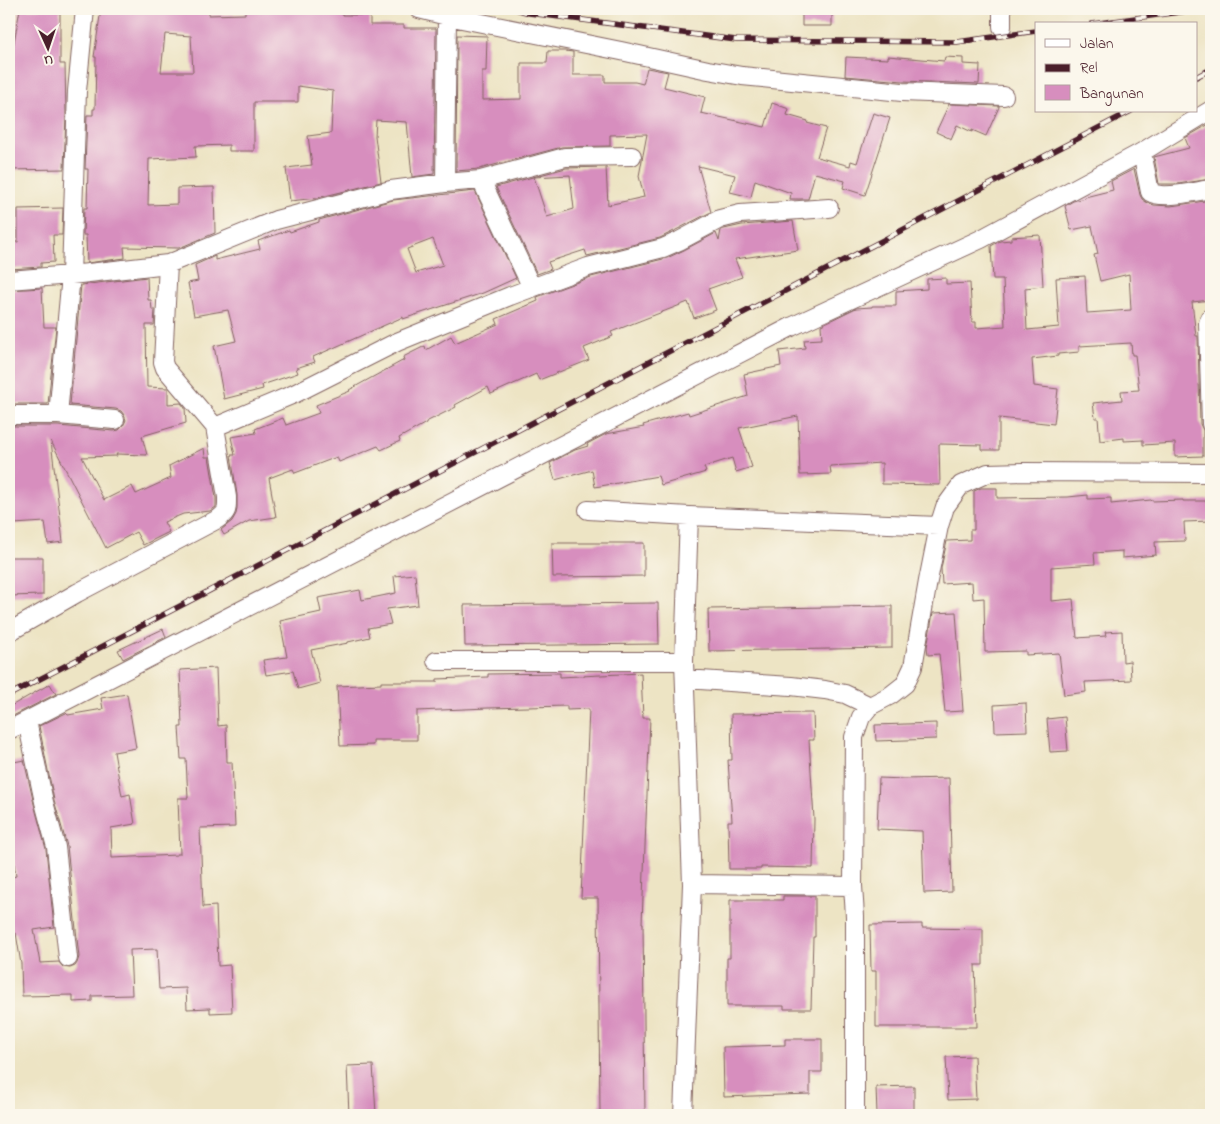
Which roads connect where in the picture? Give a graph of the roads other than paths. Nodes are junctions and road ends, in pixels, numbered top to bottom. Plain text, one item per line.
1 (85, 9) edge
2 (420, 9) edge
3 (1002, 9) edge
4 (447, 16) junction
5 (1002, 27) dead end
6 (1004, 96) dead end
7 (1211, 110) edge
8 (1142, 152) junction
9 (632, 156) dead end
10 (481, 180) junction
11 (445, 183) junction
12 (1211, 189) edge
13 (829, 208) dead end
14 (168, 264) junction
15 (71, 275) junction
16 (9, 280) edge
17 (532, 288) junction
18 (1211, 317) edge
19 (9, 415) edge
20 (58, 415) junction
21 (115, 420) dead end
22 (1211, 424) edge
23 (215, 428) junction
24 (1211, 474) edge
25 (588, 510) dead end
26 (689, 516) junction
27 (939, 526) junction
28 (9, 632) edge
29 (436, 661) dead end
30 (684, 661) junction
31 (685, 678) junction
32 (870, 706) junction
33 (27, 721) junction
34 (9, 730) edge
35 (692, 884) junction
36 (853, 886) junction
37 (68, 958) dead end
38 (683, 1115) edge
39 (855, 1115) edge

1 - 15 street
2 - 4 street
3 - 5 street
4 - 6 street
4 - 11 street
7 - 8 street
8 - 12 street
8 - 33 street
9 - 10 street
10 - 11 street
10 - 17 street
11 - 14 street
13 - 17 street
14 - 15 street
14 - 23 street
15 - 16 street
15 - 20 street
17 - 23 street
18 - 22 street
19 - 20 street
20 - 21 street
23 - 28 street
24 - 27 street
25 - 26 street
26 - 27 street
26 - 30 street
27 - 32 street
29 - 30 street
30 - 31 street
31 - 32 street
31 - 35 street
32 - 36 street
33 - 34 street
33 - 37 street
35 - 36 street
35 - 38 street
36 - 39 street

